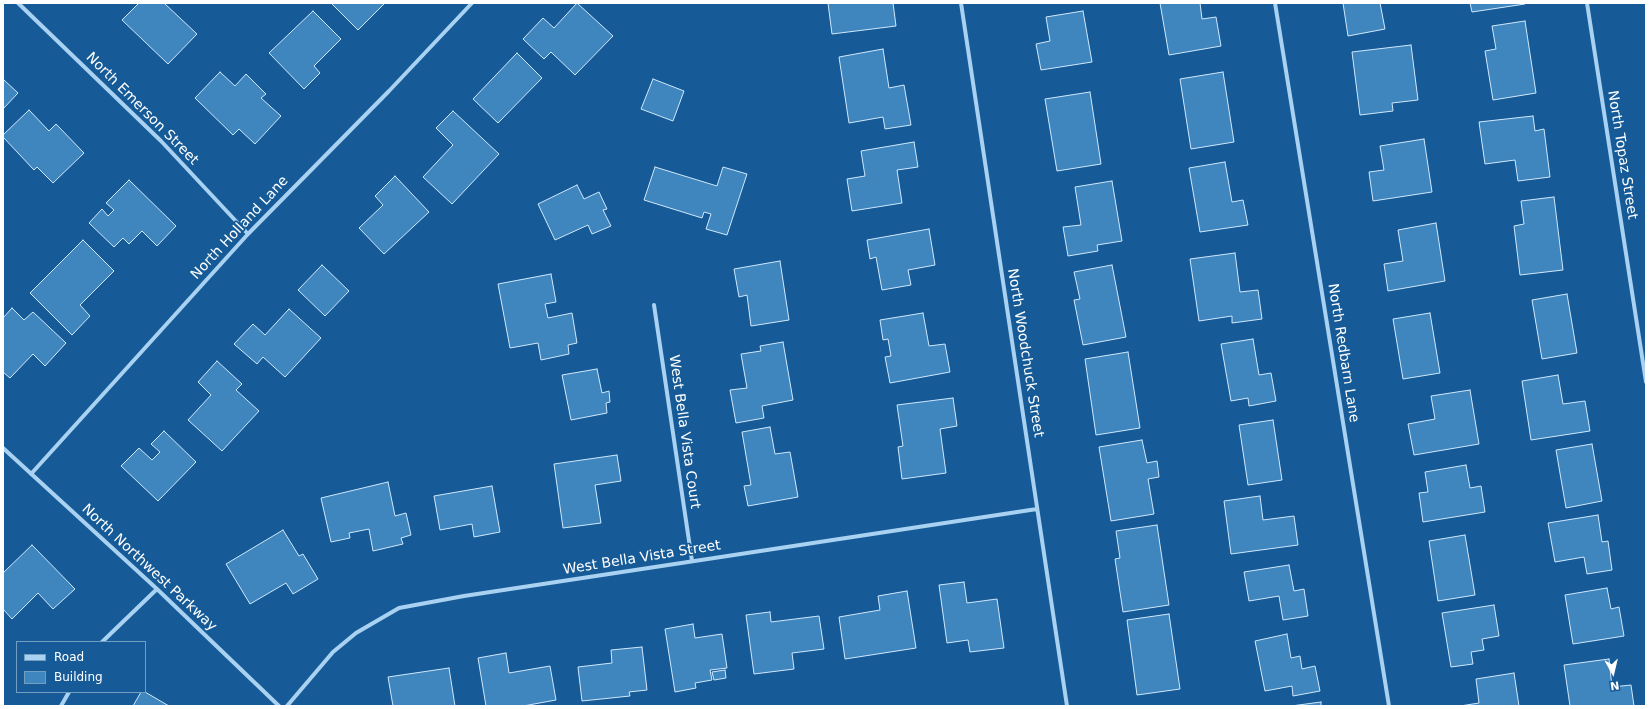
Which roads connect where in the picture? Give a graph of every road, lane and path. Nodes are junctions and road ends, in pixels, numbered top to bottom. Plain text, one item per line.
1 (18, 3) edge
2 (472, 3) edge
3 (961, 3) edge
4 (1275, 3) edge
5 (1587, 3) edge
6 (248, 234) junction
7 (654, 305) dead end
8 (1646, 382) edge
9 (3, 448) edge
10 (31, 474) junction
11 (1037, 509) junction
12 (692, 561) junction
13 (157, 589) junction
14 (103, 641) edge
15 (68, 693) edge
16 (61, 706) edge
17 (279, 706) edge
18 (287, 706) edge
19 (1067, 706) edge
20 (1389, 706) edge

1 - 6 street, North Emerson Street
2 - 6 street, North Holland Lane
3 - 11 street, North Woodchuck Street
4 - 20 street, North Redbarn Lane
5 - 8 street, North Topaz Street
6 - 10 street, North Holland Lane
7 - 12 street, West Bella Vista Court
9 - 10 street, North Northwest Parkway
10 - 13 street, North Northwest Parkway
11 - 12 street, West Bella Vista Street
11 - 19 street, North Woodchuck Street
12 - 18 street, West Bella Vista Street
13 - 14 street
13 - 17 street, North Northwest Parkway
15 - 16 street

